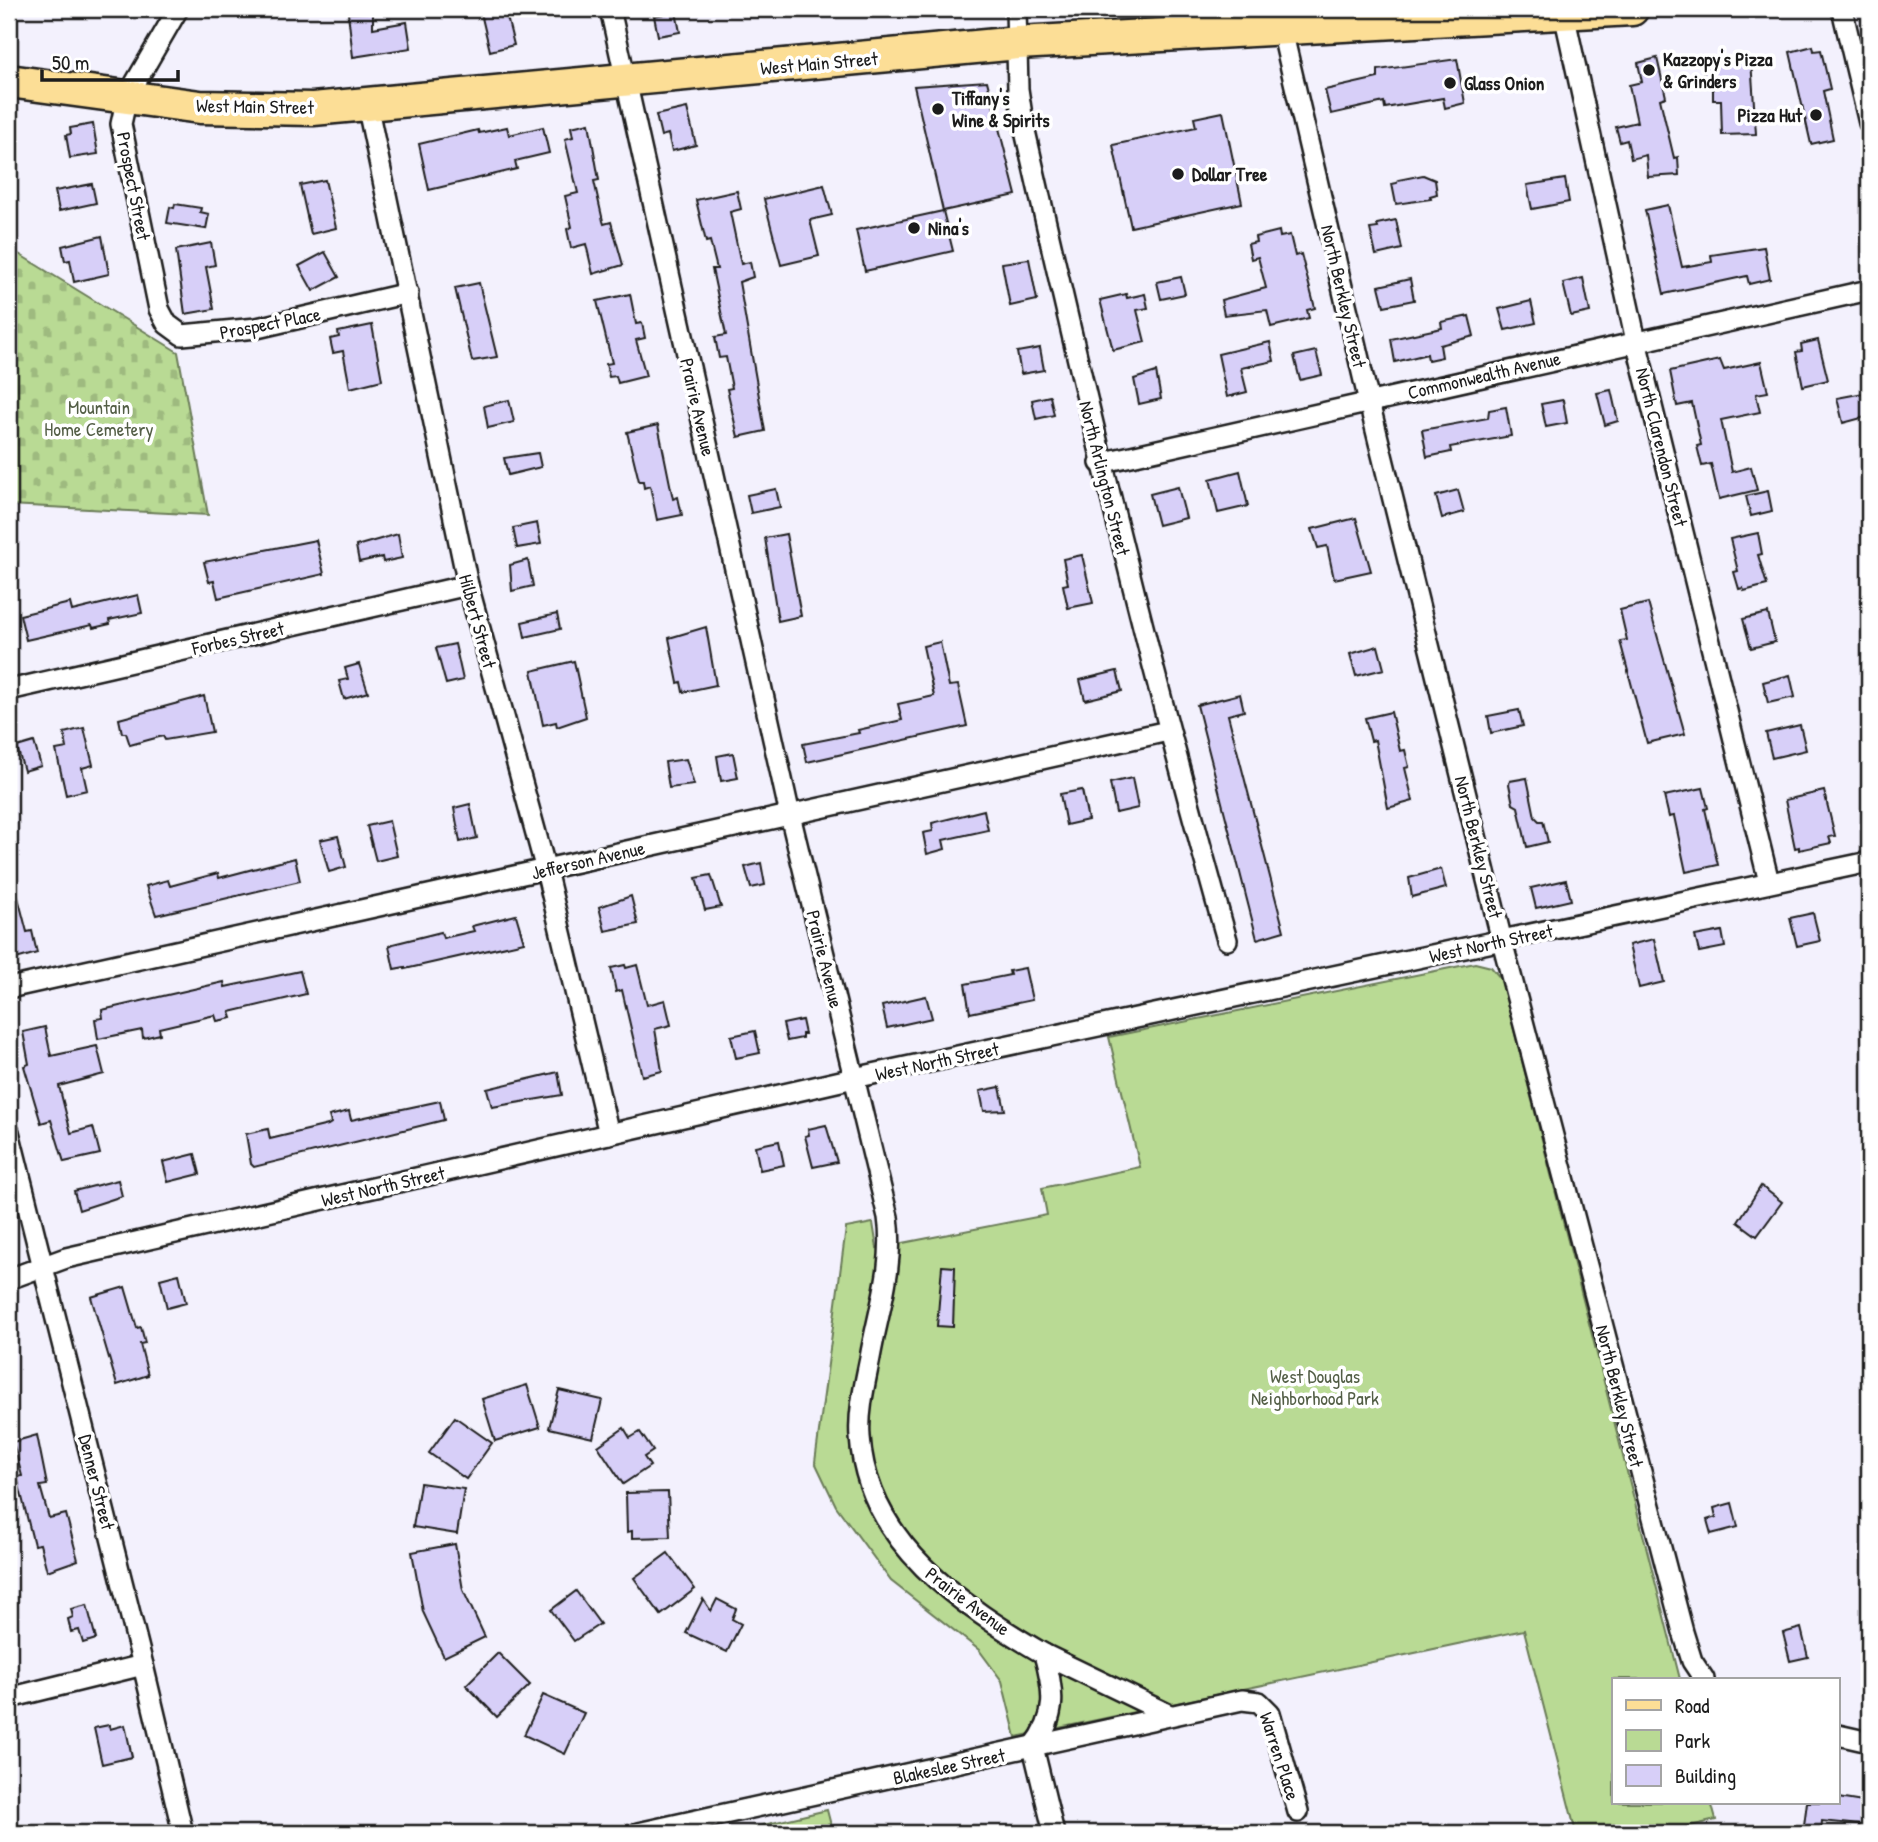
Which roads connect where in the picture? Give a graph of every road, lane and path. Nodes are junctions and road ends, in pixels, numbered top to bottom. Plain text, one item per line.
1 (178, 9) edge
2 (610, 9) edge
3 (1016, 9) edge
4 (1632, 9) edge
5 (1842, 9) edge
6 (1564, 10) edge
7 (1280, 19) edge
8 (1018, 43) junction
9 (625, 80) junction
10 (9, 81) edge
11 (127, 97) junction
12 (367, 104) junction
13 (1869, 123) edge
14 (1869, 290) edge
15 (156, 292) joint
16 (408, 293) junction
17 (1636, 341) junction
18 (1369, 402) junction
19 (1100, 463) junction
20 (468, 585) junction
21 (9, 690) edge
22 (1168, 731) junction
23 (790, 815) junction
24 (1869, 862) edge
25 (545, 870) junction
26 (1769, 882) junction
27 (1227, 940) dead end
28 (1502, 941) junction
29 (9, 988) edge
30 (854, 1078) junction
31 (9, 1132) edge
32 (609, 1134) junction
33 (44, 1267) junction
34 (9, 1279) edge
35 (1044, 1654) junction
36 (143, 1665) junction
37 (1702, 1678) edge
38 (9, 1698) edge
39 (1259, 1702) joint
40 (1170, 1715) junction
41 (1840, 1735) edge
42 (1869, 1742) edge
43 (1033, 1747) junction
44 (1298, 1812) dead end
45 (183, 1833) edge
46 (638, 1833) edge
47 (1054, 1833) edge

1 - 11 street, Prospect Street
2 - 9 street, Prairie Avenue
3 - 8 street, North Arlington Street
4 - 6 main road, West Main Street
5 - 13 street
6 - 7 main road, West Main Street
6 - 17 street, North Clarendon Street
7 - 8 main road, West Main Street
7 - 18 street, North Berkley Street
8 - 9 main road, West Main Street
8 - 19 street, North Arlington Street
9 - 12 main road, West Main Street
9 - 23 street, Prairie Avenue
10 - 11 main road, West Main Street
11 - 12 main road, West Main Street
11 - 15 street, Prospect Street
12 - 16 street, Hilbert Street
14 - 17 street, Commonwealth Avenue
15 - 16 street, Prospect Place
16 - 20 street, Hilbert Street
17 - 18 street, Commonwealth Avenue
17 - 26 street, North Clarendon Street
18 - 19 street, Commonwealth Avenue
18 - 28 street, North Berkley Street
19 - 22 street, North Arlington Street
20 - 21 street, Forbes Street
20 - 25 street, Hilbert Street
22 - 23 street, Jefferson Avenue
22 - 27 street, North Arlington Street
23 - 25 street, Jefferson Avenue
23 - 30 street, Prairie Avenue
24 - 26 street, West North Street
25 - 29 street, Jefferson Avenue
25 - 32 street, Hilbert Street
26 - 28 street, West North Street
28 - 30 street, West North Street
28 - 37 street, North Berkley Street
30 - 32 street, West North Street
30 - 35 street, Prairie Avenue
31 - 33 street, Denner Street
32 - 33 street, West North Street
33 - 34 street, West North Street
33 - 36 street, Denner Street
35 - 40 street, Prairie Avenue
35 - 43 street
36 - 38 street
36 - 45 street, Denner Street
39 - 40 street, Blakeslee Street
39 - 44 street, Warren Place
40 - 43 street, Blakeslee Street
41 - 42 street
43 - 46 street, Blakeslee Street
43 - 47 street

